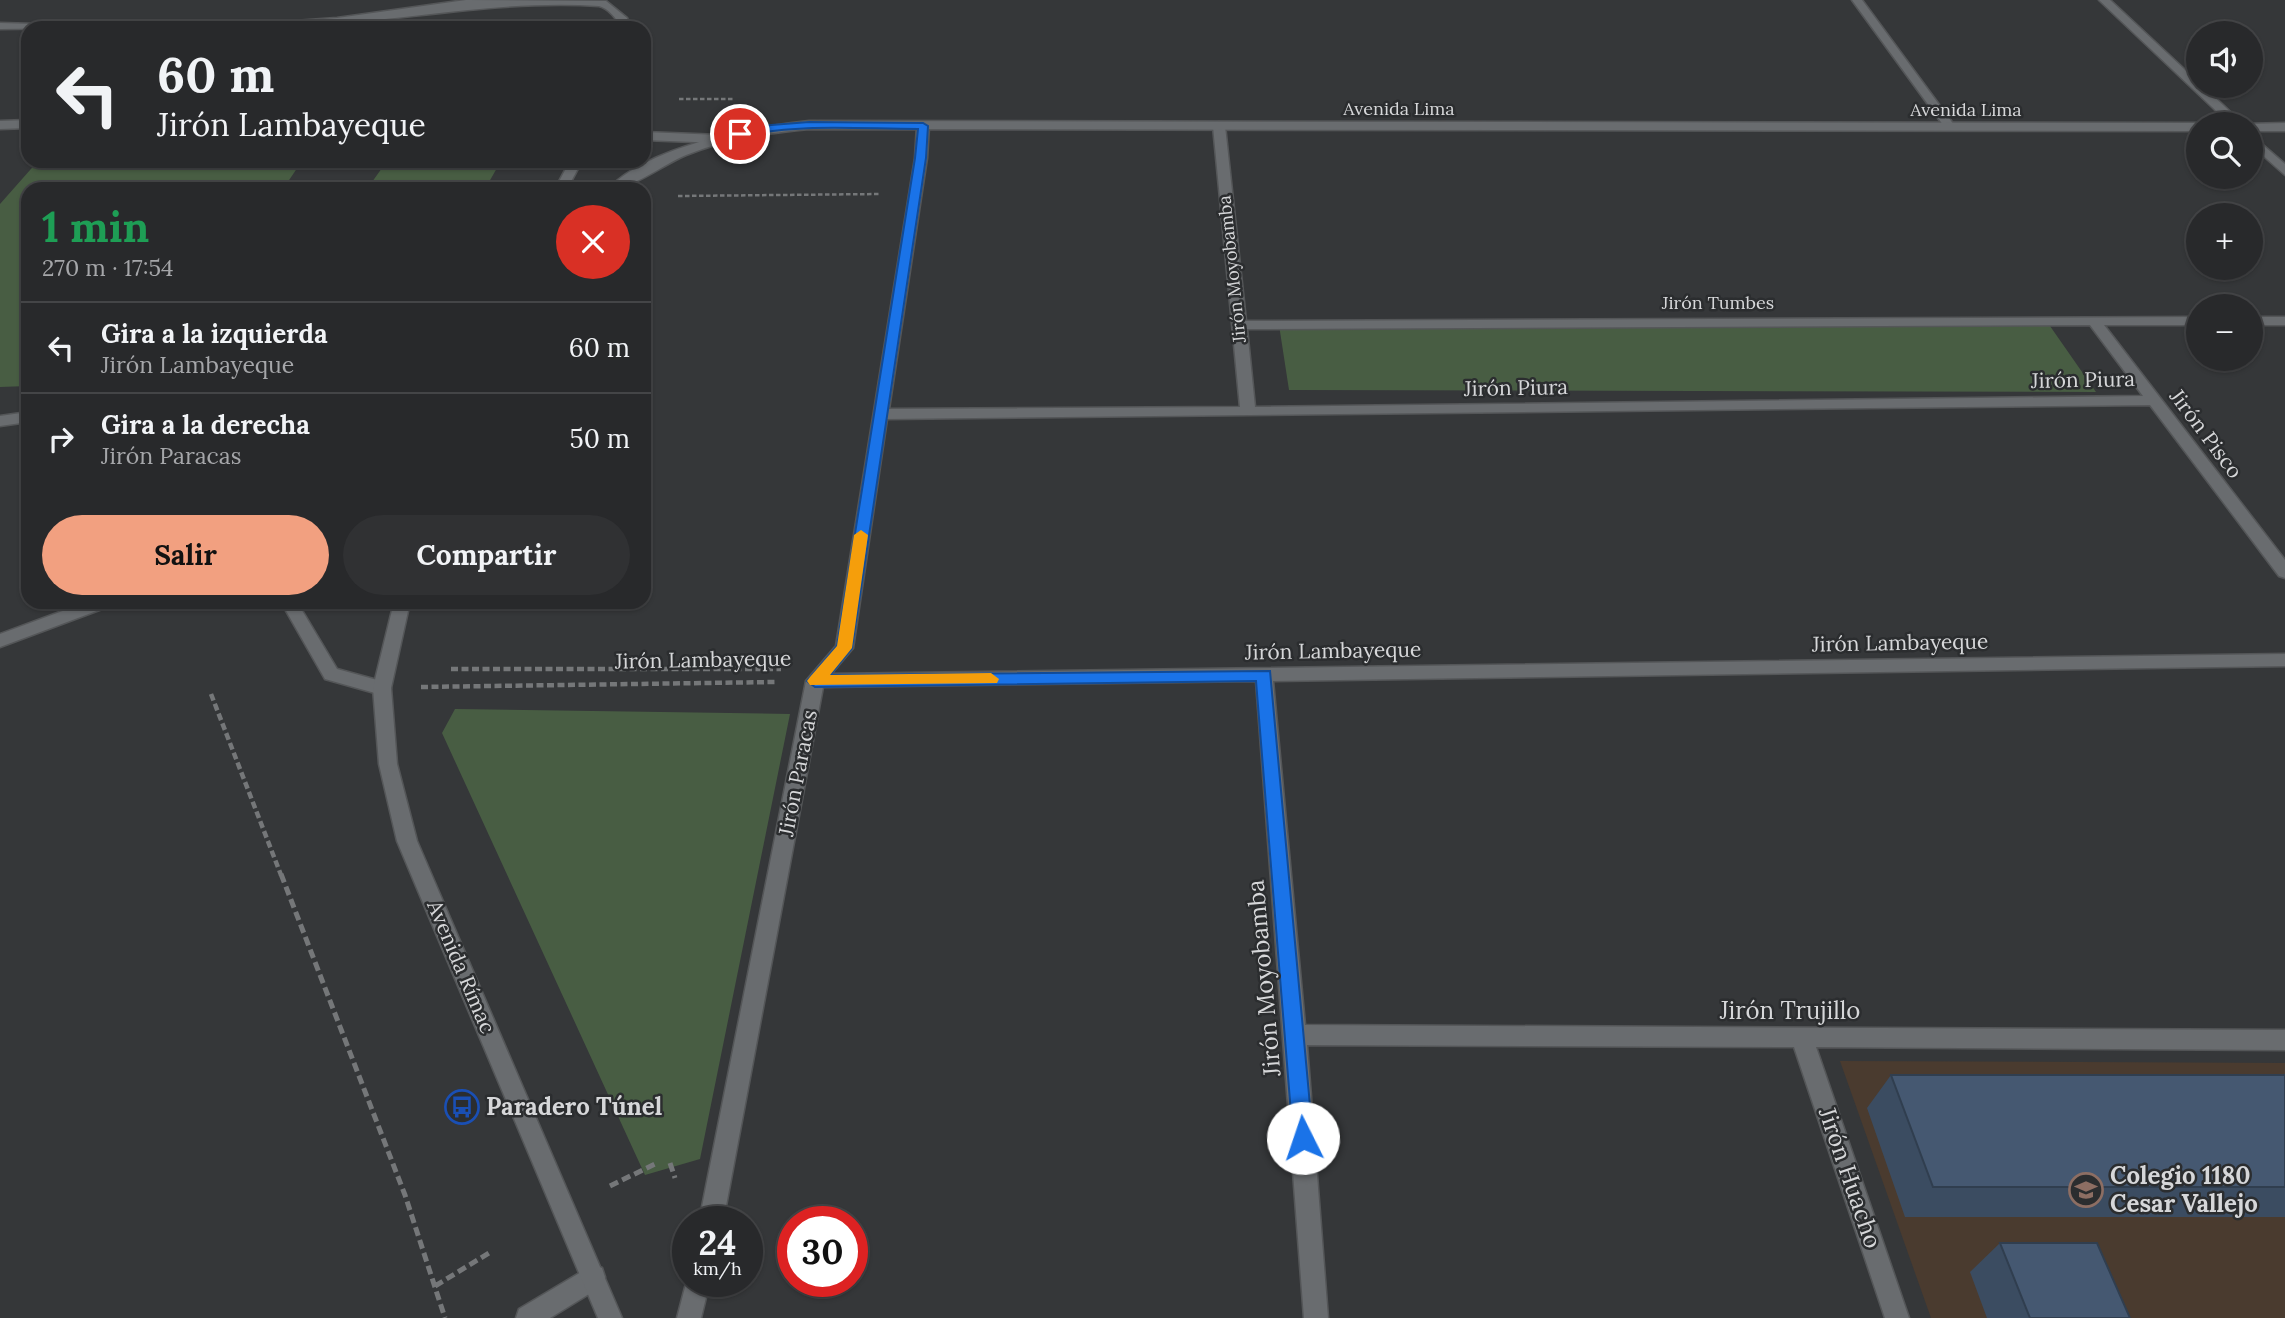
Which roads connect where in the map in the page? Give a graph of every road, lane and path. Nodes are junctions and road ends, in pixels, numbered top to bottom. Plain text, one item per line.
1 (1857, 0) edge
2 (2104, 0) edge
3 (337, 21) edge
4 (621, 21) edge
5 (0, 26) edge
6 (21, 27) edge
7 (2224, 112) edge
8 (21, 124) edge
9 (0, 125) edge
10 (923, 126) junction
11 (1219, 126) junction
12 (1950, 127) junction
13 (2186, 127) edge
14 (2263, 127) edge
15 (2285, 127) edge
16 (651, 137) edge
17 (720, 139) junction
18 (2263, 150) edge
19 (651, 165) edge
20 (644, 168) edge
21 (2285, 171) edge
22 (624, 182) edge
23 (915, 194) junction
24 (677, 196) dead end
25 (2094, 321) junction
26 (2186, 321) edge
27 (2263, 321) edge
28 (2285, 321) edge
29 (1238, 325) junction
30 (2154, 400) junction
31 (1248, 412) junction
32 (879, 414) junction
33 (21, 418) edge
34 (0, 421) edge
35 (2285, 572) edge
36 (85, 609) edge
37 (293, 609) edge
38 (400, 609) edge
39 (0, 641) edge
40 (2285, 660) edge
41 (451, 669) dead end
42 (821, 675) junction
43 (1264, 675) junction
44 (382, 688) junction
45 (211, 694) dead end
46 (1295, 1035) junction
47 (1802, 1038) junction
48 (2285, 1040) edge
49 (655, 1164) dead end
50 (610, 1186) dead end
51 (714, 1206) edge
52 (489, 1253) dead end
53 (593, 1277) junction
54 (435, 1286) junction
55 (694, 1297) edge
56 (445, 1318) edge
57 (528, 1318) edge
58 (610, 1318) edge
59 (689, 1318) edge
60 (1316, 1318) edge
61 (1897, 1318) edge

1 - 12 street
2 - 7 street
3 - 4 street
5 - 6 street
8 - 9 street
10 - 11 street, Avenida Lima
10 - 17 street, Avenida Lima
10 - 23 street, Jirón Paracas
11 - 12 street, Avenida Lima
11 - 29 street, Jirón Moyobamba
12 - 13 street, Avenida Lima
14 - 15 street
16 - 17 street
17 - 19 street, Avenida Lima
18 - 21 street
20 - 22 street, Avenida Lima
23 - 24 path
23 - 32 street, Jirón Paracas
25 - 26 street, Jirón Tumbes
25 - 29 street, Jirón Tumbes
25 - 30 street, Jirón Pisco
27 - 28 street
29 - 31 street, Jirón Moyobamba
30 - 31 street, Jirón Piura
30 - 35 street, Jirón Pisco
31 - 32 street, Jirón Piura
32 - 42 street, Jirón Paracas
33 - 34 street
36 - 39 street
37 - 44 street
38 - 44 street, Avenida Rímac
40 - 43 street, Jirón Lambayeque
41 - 42 path
42 - 43 street, Jirón Lambayeque
42 - 44 path, Jirón Lambayeque
42 - 51 street, Jirón Paracas
43 - 46 street, Jirón Moyobamba
44 - 53 street, Avenida Rímac
45 - 54 path
46 - 47 street, Jirón Trujillo
46 - 60 street, Jirón Moyobamba
47 - 48 street, Jirón Trujillo
47 - 61 street, Jirón Huacho
49 - 50 path
52 - 54 path
53 - 57 street
53 - 58 street, Avenida Rímac
54 - 56 path
55 - 59 street

